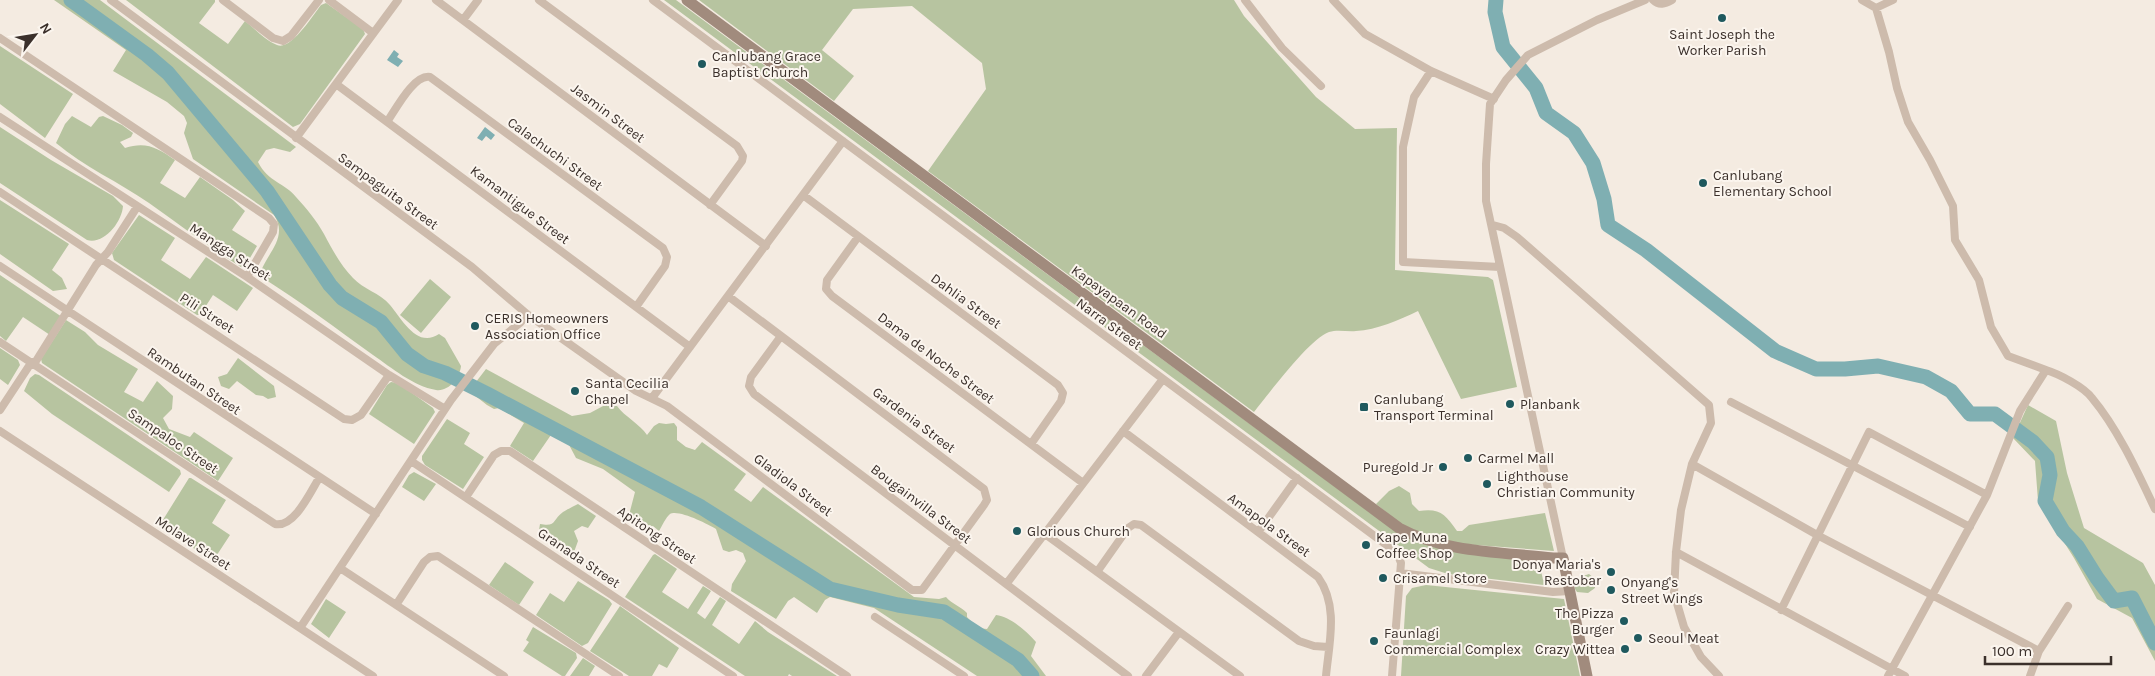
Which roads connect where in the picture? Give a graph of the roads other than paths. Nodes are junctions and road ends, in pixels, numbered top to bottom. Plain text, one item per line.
1 (111, 0) edge
2 (223, 0) edge
3 (319, 0) edge
4 (329, 0) edge
5 (398, 0) edge
6 (436, 0) edge
7 (478, 0) edge
8 (539, 0) edge
9 (654, 0) edge
10 (687, 0) edge
11 (1245, 0) edge
12 (1333, 0) edge
13 (1645, 0) edge
14 (1653, 0) edge
15 (1672, 0) edge
16 (1862, 0) edge
17 (1894, 0) edge
18 (1876, 8) junction
19 (463, 20) junction
20 (373, 33) junction
21 (0, 38) edge
22 (1431, 71) junction
23 (336, 84) junction
24 (1321, 86) dead end
25 (1494, 99) junction
26 (0, 117) edge
27 (387, 122) junction
28 (296, 138) junction
29 (843, 141) junction
30 (0, 192) edge
31 (803, 195) junction
32 (710, 204) junction
33 (138, 207) junction
34 (1493, 225) junction
35 (858, 237) junction
36 (766, 246) junction
37 (102, 259) junction
38 (0, 266) edge
39 (1500, 267) junction
40 (247, 277) junction
41 (728, 296) junction
42 (636, 307) junction
43 (67, 311) junction
44 (527, 314) junction
45 (781, 336) junction
46 (0, 342) edge
47 (690, 347) junction
48 (31, 363) junction
49 (2046, 370) junction
50 (389, 375) junction
51 (1163, 379) junction
52 (652, 398) junction
53 (1731, 402) dead end
54 (445, 409) junction
55 (0, 410) edge
56 (0, 431) edge
57 (1123, 431) junction
58 (1031, 444) junction
59 (411, 461) junction
60 (1692, 464) junction
61 (1852, 466) junction
62 (319, 478) junction
63 (1297, 478) junction
64 (1084, 483) junction
65 (1988, 495) junction
66 (466, 497) junction
67 (2155, 509) edge
68 (376, 514) junction
69 (1970, 526) junction
70 (1259, 531) junction
71 (1045, 534) junction
72 (1819, 536) junction
73 (955, 545) junction
74 (1676, 552) junction
75 (1563, 558) junction
76 (340, 568) junction
77 (1097, 572) junction
78 (1400, 573) junction
79 (1007, 583) junction
80 (919, 591) joint
81 (1570, 591) junction
82 (1931, 595) junction
83 (396, 605) junction
84 (2068, 606) dead end
85 (1781, 610) junction
86 (875, 617) dead end
87 (300, 628) junction
88 (1179, 632) junction
89 (1328, 648) junction
90 (2039, 651) junction
91 (1890, 673) edge
92 (1123, 675) edge
93 (373, 676) edge
94 (504, 676) edge
95 (619, 676) edge
96 (733, 676) edge
97 (847, 676) edge
98 (964, 676) edge
99 (1146, 676) edge
100 (1240, 676) edge
101 (1326, 676) edge
102 (1392, 676) edge
103 (1587, 676) edge
104 (1719, 676) edge
105 (1904, 676) edge
106 (2030, 676) edge

1 - 28 street, Sampaguita Street
2 - 3 street
4 - 20 street
5 - 20 street
6 - 19 street, Jasmin Street
7 - 19 street
8 - 32 street
9 - 29 street, Narra Street
10 - 75 street, Kapayapaan Road
11 - 24 street
12 - 22 street
13 - 25 street
14 - 15 street
16 - 18 street
17 - 18 street
18 - 49 street
19 - 32 street, Jasmin Street
20 - 23 street
21 - 40 street
22 - 25 street
22 - 39 street
23 - 27 street, Kamantigue Street
23 - 28 street
25 - 34 street
26 - 33 street, Mangga Street
27 - 42 street, Kamantigue Street
27 - 42 street, Calachuchi Street
28 - 44 street, Sampaguita Street
29 - 31 street
29 - 51 street, Narra Street
30 - 37 street, Pili Street
31 - 35 street, Dahlia Street
31 - 36 street
32 - 36 street, Jasmin Street
33 - 37 street
33 - 40 street, Mangga Street
34 - 39 street
34 - 60 street
35 - 58 street, Dahlia Street
35 - 58 street, Dama de Noche Street
36 - 41 street
37 - 43 street
37 - 50 street, Pili Street
38 - 43 street, Rambutan Street
39 - 75 street
40 - 50 street, Mangga Street
41 - 45 street, Gardenia Street
41 - 47 street
42 - 47 street, Kamantigue Street
43 - 48 street
43 - 62 street, Rambutan Street
44 - 52 street, Sampaguita Street
44 - 54 street
45 - 73 street, Gardenia Street
45 - 73 street, Bougainvilla Street
46 - 48 street, Sampaloc Street
47 - 52 street
48 - 55 street
48 - 62 street, Sampaloc Street
49 - 65 street
49 - 67 street
50 - 54 street, Mangga Street
51 - 57 street
51 - 63 street, Narra Street
52 - 80 street, Gladiola Street
53 - 61 street
54 - 59 street
56 - 87 street, Molave Street
57 - 64 street
57 - 70 street, Amapola Street
58 - 64 street, Dama de Noche Street
59 - 66 street, Granada Street
59 - 68 street
60 - 72 street
60 - 74 street
61 - 65 street
61 - 69 street
61 - 72 street
62 - 68 street, Rambutan Street
63 - 70 street
63 - 78 street, Narra Street
64 - 71 street
65 - 69 street
66 - 96 street, Granada Street
66 - 97 street, Apitong Street
68 - 76 street
69 - 82 street
70 - 89 street, Amapola Street
71 - 77 street
71 - 79 street
72 - 82 street
72 - 85 street
73 - 79 street, Bougainvilla Street
73 - 80 street, Gardenia Street
74 - 85 street
74 - 104 street
75 - 81 street
76 - 83 street
76 - 87 street
77 - 88 street
77 - 89 street
78 - 81 street
78 - 102 street
79 - 92 street, Bougainvilla Street
81 - 103 street
82 - 90 street
82 - 91 street
83 - 94 street
83 - 95 street
84 - 90 street
85 - 91 street
86 - 98 street
87 - 93 street, Molave Street
88 - 99 street
88 - 100 street
89 - 101 street, Amapola Street
90 - 106 street
91 - 105 street

